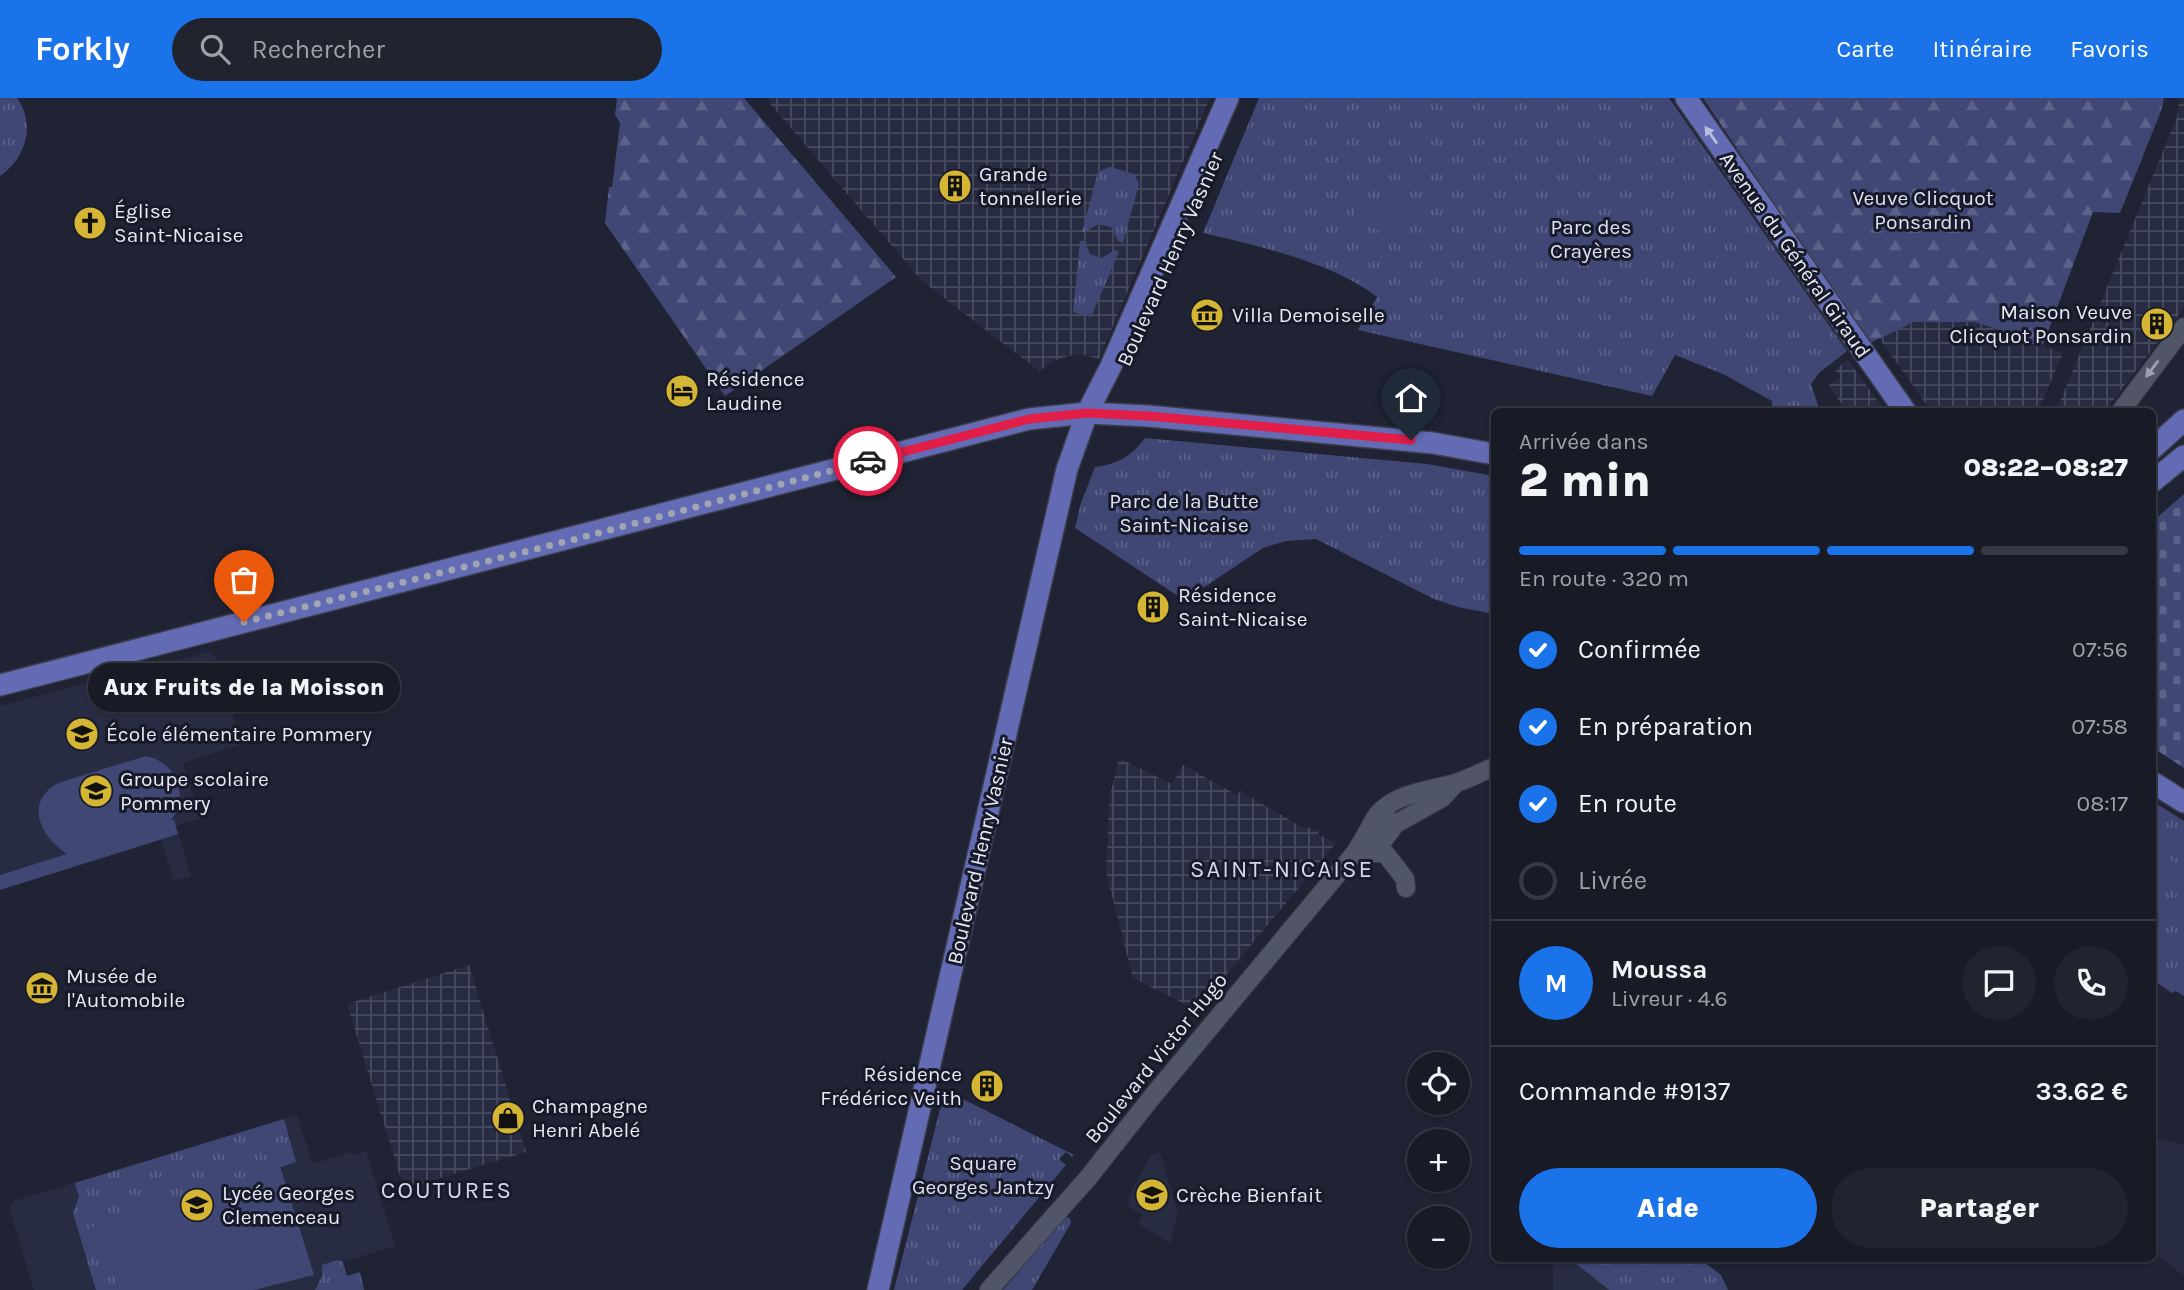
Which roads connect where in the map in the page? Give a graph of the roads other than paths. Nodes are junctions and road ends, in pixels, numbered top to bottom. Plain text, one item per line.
1 (1228, 98) edge
2 (1242, 98) edge
3 (1686, 98) edge
4 (2184, 327) edge
5 (1903, 408) edge
6 (2123, 408) edge
7 (1087, 413) junction
8 (2184, 420) edge
9 (2156, 445) edge
10 (1491, 453) edge
11 (2184, 456) edge
12 (2156, 479) edge
13 (0, 685) edge
14 (1491, 768) edge
15 (2156, 784) edge
16 (2184, 802) edge
17 (1355, 853) junction
18 (1406, 888) dead end
19 (878, 1290) edge
20 (989, 1290) edge

1 - 7 main road, Boulevard Henry Vasnier
2 - 7 main road, Boulevard Henry Vasnier
5 -> 3 main road, Avenue du Général Giraud
4 -> 6 street
7 - 10 main road
7 - 13 main road
7 - 19 main road, Boulevard Henry Vasnier
8 - 9 main road
11 - 12 main road
14 - 17 street
15 - 16 main road
17 - 18 street
17 - 20 street, Boulevard Victor Hugo

